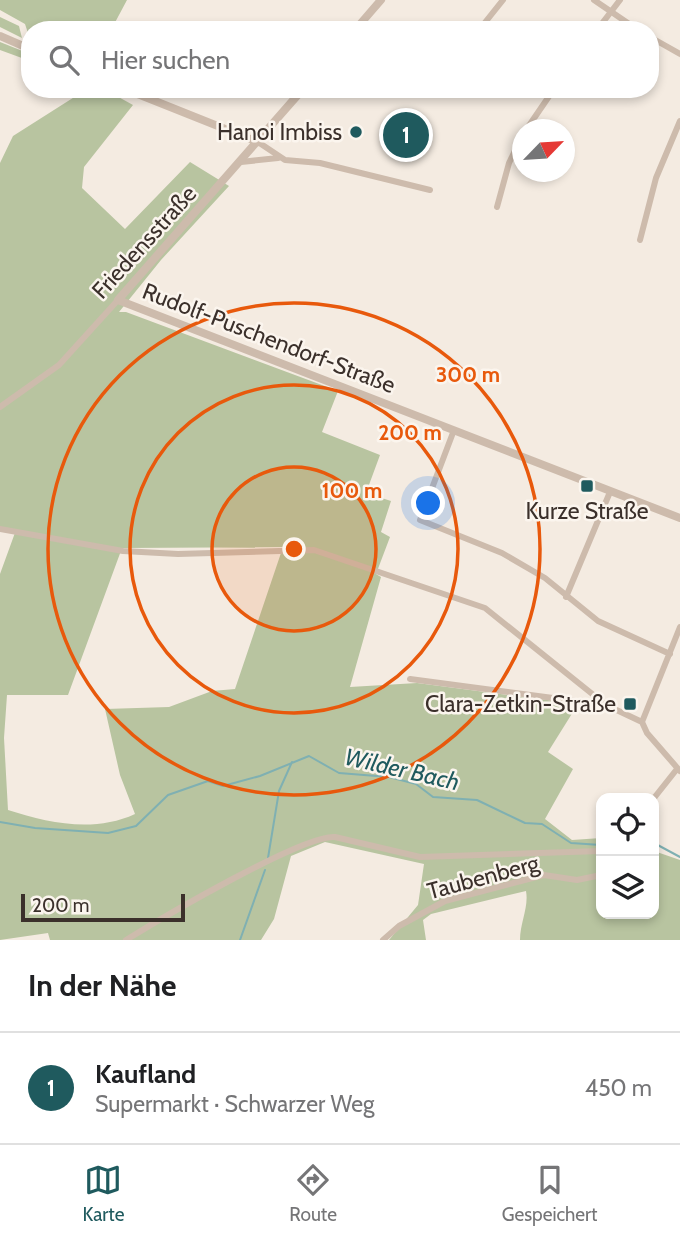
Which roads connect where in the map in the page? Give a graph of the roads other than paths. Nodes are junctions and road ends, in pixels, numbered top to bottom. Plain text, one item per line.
1 (381, 0) edge
2 (503, 0) edge
3 (594, 0) edge
4 (621, 0) edge
5 (610, 12) junction
6 (363, 21) edge
7 (486, 21) edge
8 (604, 21) edge
9 (624, 21) edge
10 (0, 36) edge
11 (659, 42) edge
12 (21, 45) edge
13 (680, 54) edge
14 (146, 98) edge
15 (295, 98) edge
16 (548, 98) edge
17 (534, 119) edge
18 (680, 121) edge
19 (258, 142) junction
20 (512, 157) edge
21 (268, 158) junction
22 (278, 158) junction
23 (241, 162) junction
24 (430, 190) dead end
25 (498, 207) dead end
26 (640, 240) dead end
27 (118, 300) junction
28 (0, 407) edge
29 (454, 430) junction
30 (610, 492) junction
31 (680, 518) edge
32 (0, 530) edge
33 (566, 597) junction
34 (680, 627) edge
35 (670, 654) junction
36 (410, 679) dead end
37 (606, 705) junction
38 (642, 722) junction
39 (678, 770) edge
40 (658, 793) edge
41 (596, 851) edge
42 (596, 876) edge
43 (126, 940) edge
44 (383, 940) edge

1 - 6 street
2 - 7 street
3 - 5 street
4 - 5 street
5 - 8 street
5 - 9 street
10 - 12 street
11 - 13 street
14 - 19 street
15 - 19 street, Friedensstraße
16 - 17 street
18 - 26 street
19 - 21 street
19 - 22 street
19 - 23 street, Friedensstraße
20 - 25 street
21 - 22 street
21 - 23 street
22 - 24 street
23 - 27 street, Friedensstraße
27 - 28 street, Friedensstraße
27 - 29 street, Rudolf-Puschendorf-Straße
29 - 30 street, Rudolf-Puschendorf-Straße
29 - 33 street
30 - 31 street, Rudolf-Puschendorf-Straße
30 - 33 street
32 - 37 street
33 - 35 street
34 - 35 street
35 - 38 street
36 - 37 street
37 - 38 street
38 - 39 street
39 - 40 street
41 - 43 street
42 - 44 street, Taubenberg

